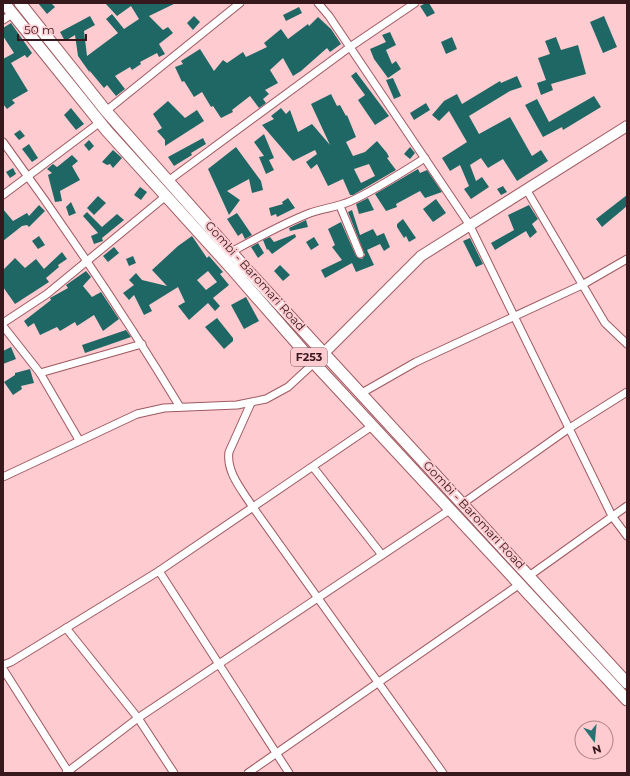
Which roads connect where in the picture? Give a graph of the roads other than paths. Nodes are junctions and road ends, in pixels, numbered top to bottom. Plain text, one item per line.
1 (4, 3) edge
2 (240, 3) edge
3 (318, 3) edge
4 (415, 3) edge
5 (22, 4) edge
6 (12, 14) junction
7 (3, 20) edge
8 (350, 47) junction
9 (106, 111) junction
10 (99, 123) junction
11 (627, 126) edge
12 (3, 142) edge
13 (425, 158) junction
14 (28, 176) junction
15 (168, 181) junction
16 (526, 189) junction
17 (3, 195) edge
18 (166, 196) junction
19 (340, 206) junction
20 (469, 224) junction
21 (231, 252) junction
22 (360, 254) dead end
23 (627, 259) edge
24 (87, 261) junction
25 (582, 285) junction
26 (515, 317) junction
27 (3, 323) edge
28 (3, 326) edge
29 (142, 344) junction
30 (627, 344) edge
31 (324, 354) junction
32 (314, 363) junction
33 (40, 373) junction
34 (627, 392) edge
35 (360, 394) junction
36 (251, 403) junction
37 (180, 408) junction
38 (372, 426) junction
39 (568, 428) junction
40 (78, 440) junction
41 (312, 467) junction
42 (3, 477) edge
43 (462, 504) junction
44 (252, 506) junction
45 (627, 506) edge
46 (451, 509) junction
47 (612, 516) junction
48 (627, 536) edge
49 (382, 555) junction
50 (158, 571) junction
51 (529, 576) junction
52 (520, 584) junction
53 (317, 598) junction
54 (66, 628) junction
55 (219, 663) junction
56 (3, 665) edge
57 (3, 669) edge
58 (627, 683) edge
59 (378, 684) junction
60 (627, 700) edge
61 (138, 718) junction
62 (276, 754) junction
63 (68, 773) edge
64 (174, 773) edge
65 (248, 773) edge
66 (289, 773) edge
67 (442, 773) edge

1 - 6 main road, Gombi - Baromari Road / F253
2 - 9 street
3 - 8 street
4 - 8 street
5 - 9 main road, Gombi - Baromari Road / F253
6 - 7 street
6 - 10 main road, Gombi - Baromari Road / F253
8 - 13 street
8 - 15 street
9 - 15 main road, Gombi - Baromari Road / F253
10 - 14 street
10 - 18 main road, Gombi - Baromari Road / F253
11 - 16 street
12 - 14 street
13 - 19 street
13 - 20 street
14 - 17 street
14 - 24 street
15 - 21 main road, Gombi - Baromari Road / F253
16 - 20 street
16 - 25 street
18 - 24 street
18 - 32 main road, Gombi - Baromari Road / F253
19 - 21 street
19 - 22 street
20 - 26 street
20 - 31 street
21 - 31 main road, Gombi - Baromari Road / F253
23 - 25 street
24 - 27 street
24 - 29 street
25 - 26 street
25 - 30 street
26 - 35 street
26 - 39 street
28 - 33 street
29 - 33 street
29 - 37 street
31 - 32 street
31 - 35 main road, Gombi - Baromari Road / F253
32 - 36 street
32 - 38 main road, Gombi - Baromari Road / F253
33 - 40 street
34 - 39 street
35 - 43 main road, Gombi - Baromari Road / F253
36 - 37 street
36 - 44 street
37 - 40 street
38 - 41 street
38 - 46 main road, Gombi - Baromari Road / F253
39 - 43 street
39 - 47 street
40 - 42 street
41 - 44 street
41 - 49 street
43 - 51 main road, Gombi - Baromari Road / F253
44 - 50 street
44 - 53 street
45 - 47 street
46 - 49 street
46 - 52 main road, Gombi - Baromari Road / F253
47 - 48 street
47 - 51 street
49 - 53 street
50 - 54 street
50 - 55 street
51 - 58 main road, Gombi - Baromari Road / F253
52 - 59 street
52 - 60 main road, Gombi - Baromari Road / F253
53 - 55 street
53 - 59 street
54 - 56 street
54 - 61 street
55 - 61 street
55 - 62 street
57 - 63 street
59 - 62 street
59 - 67 street
61 - 63 street
61 - 64 street
62 - 65 street
62 - 66 street

